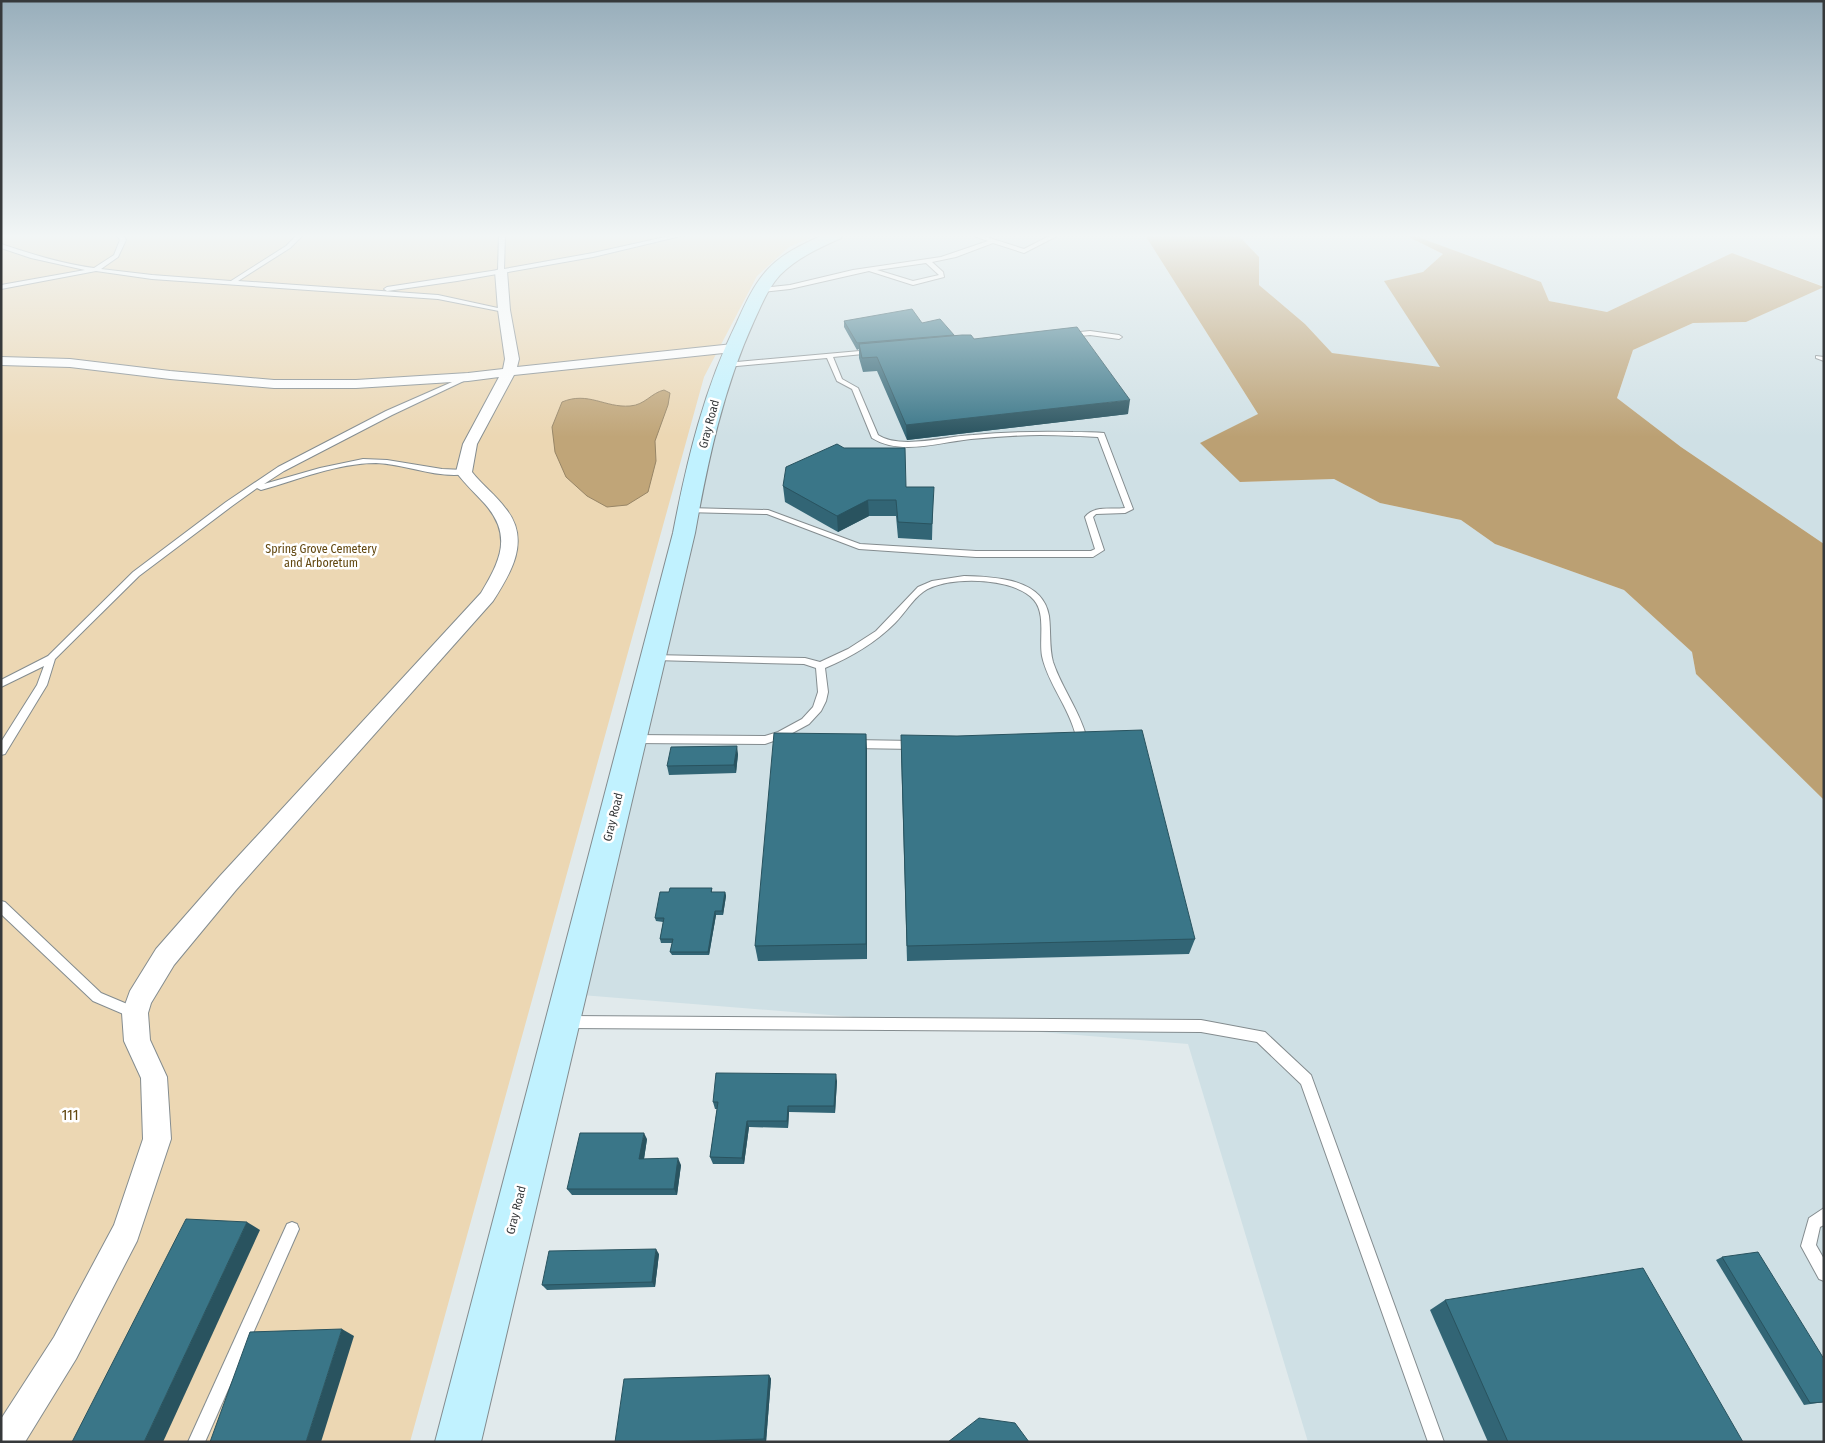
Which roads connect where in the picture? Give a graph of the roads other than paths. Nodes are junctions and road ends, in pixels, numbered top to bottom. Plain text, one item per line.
1 (465, 302) edge
2 (503, 302) edge
3 (756, 302) edge
4 (504, 310) junction
5 (1061, 336) edge
6 (1119, 337) dead end
7 (878, 351) edge
8 (729, 356) junction
9 (829, 356) junction
10 (1, 361) edge
11 (509, 372) junction
12 (468, 377) junction
13 (464, 472) junction
14 (228, 504) junction
15 (688, 510) junction
16 (653, 656) junction
17 (51, 658) junction
18 (820, 666) junction
19 (1, 684) edge
20 (632, 739) junction
21 (1064, 740) edge
22 (841, 744) edge
23 (927, 745) edge
24 (1, 752) edge
25 (1, 906) edge
26 (135, 1013) junction
27 (562, 1022) junction
28 (1824, 1215) edge
29 (292, 1229) dead end
30 (1824, 1274) edge
31 (6, 1442) edge
32 (196, 1442) edge
33 (458, 1442) edge
34 (1436, 1442) edge

1 - 4 lane
2 - 4 street
3 - 8 street, Gray Road
4 - 11 street
5 - 6 lane
7 - 9 lane
8 - 9 lane
8 - 11 street
8 - 15 street, Gray Road
9 - 15 lane
10 - 12 street
11 - 12 street
11 - 13 street
12 - 14 lane
13 - 14 lane
13 - 26 street
14 - 17 lane
15 - 16 street, Gray Road
16 - 18 lane
16 - 20 street, Gray Road
17 - 19 lane
17 - 24 lane
18 - 20 lane
18 - 21 lane
20 - 27 street, Gray Road
22 - 23 lane
25 - 26 lane
26 - 31 street
27 - 33 street, Gray Road
27 - 34 lane
28 - 30 lane
29 - 32 lane

